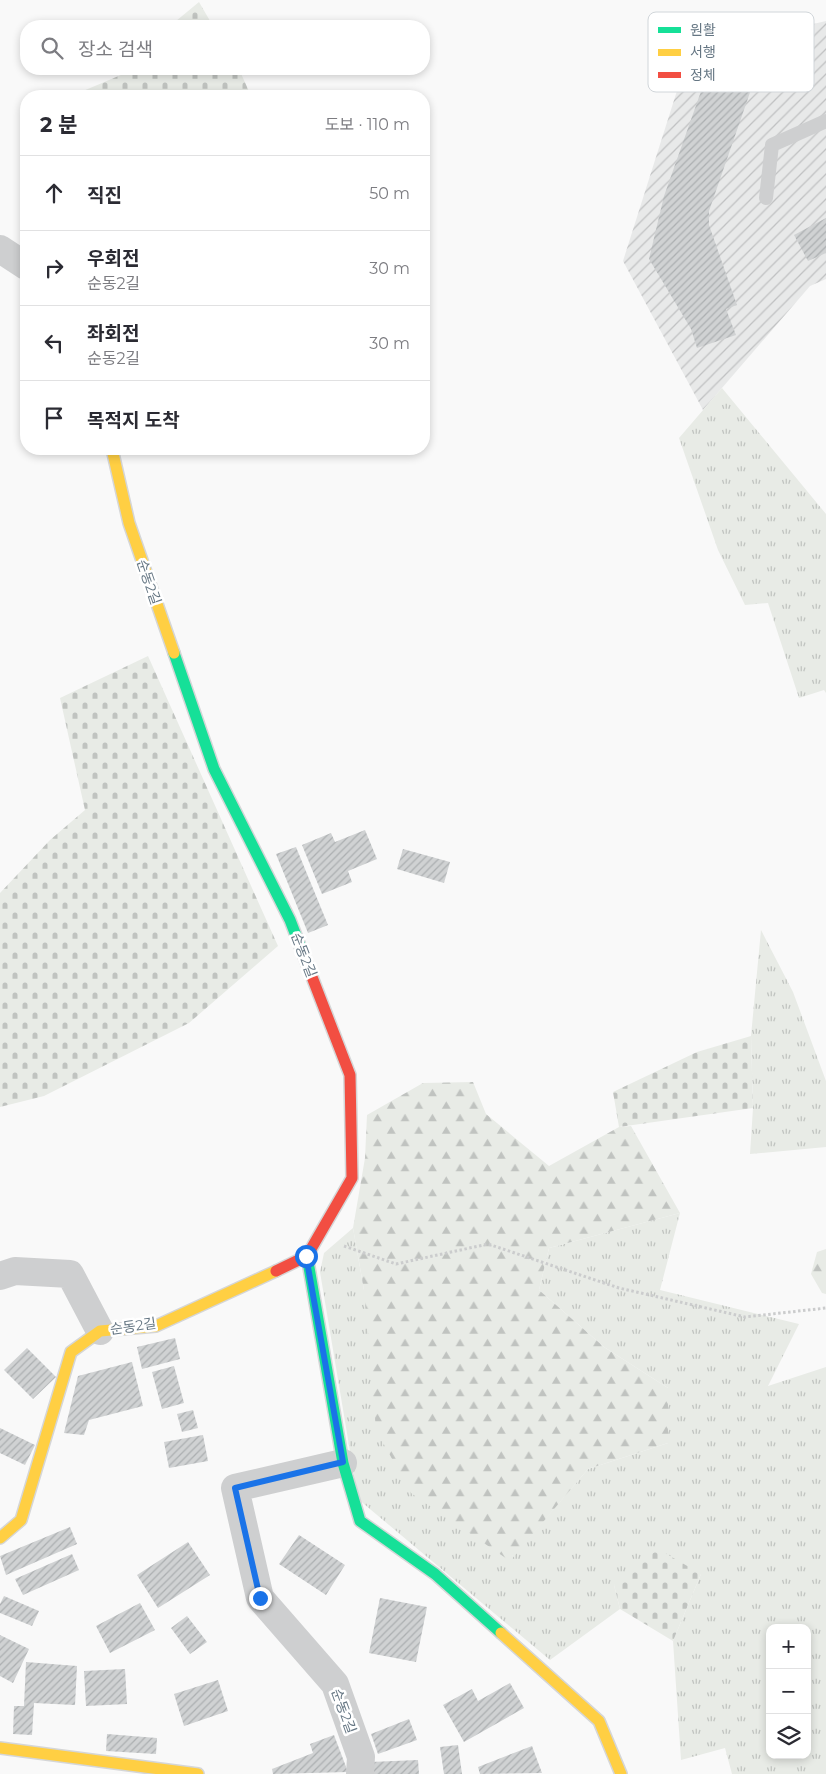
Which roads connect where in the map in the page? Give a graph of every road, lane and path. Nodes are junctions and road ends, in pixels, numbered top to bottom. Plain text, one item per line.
1 (826, 121) edge
2 (766, 198) dead end
3 (0, 249) edge
4 (20, 262) edge
5 (113, 455) edge
6 (318, 1236) junction
7 (306, 1256) junction
8 (0, 1276) edge
9 (826, 1308) edge
10 (100, 1331) junction
11 (343, 1462) junction
12 (0, 1538) edge
13 (0, 1748) edge
14 (198, 1774) edge
15 (360, 1774) edge
16 (621, 1774) edge

1 - 2 lane
3 - 4 street
5 - 6 street, 순동2길
6 - 7 street, 순동2길
6 - 9 path
7 - 10 street, 순동2길
7 - 11 street
8 - 10 street, 순동2길
10 - 12 street, 순동2길
11 - 15 street, 순동2길
11 - 16 street
13 - 14 street

